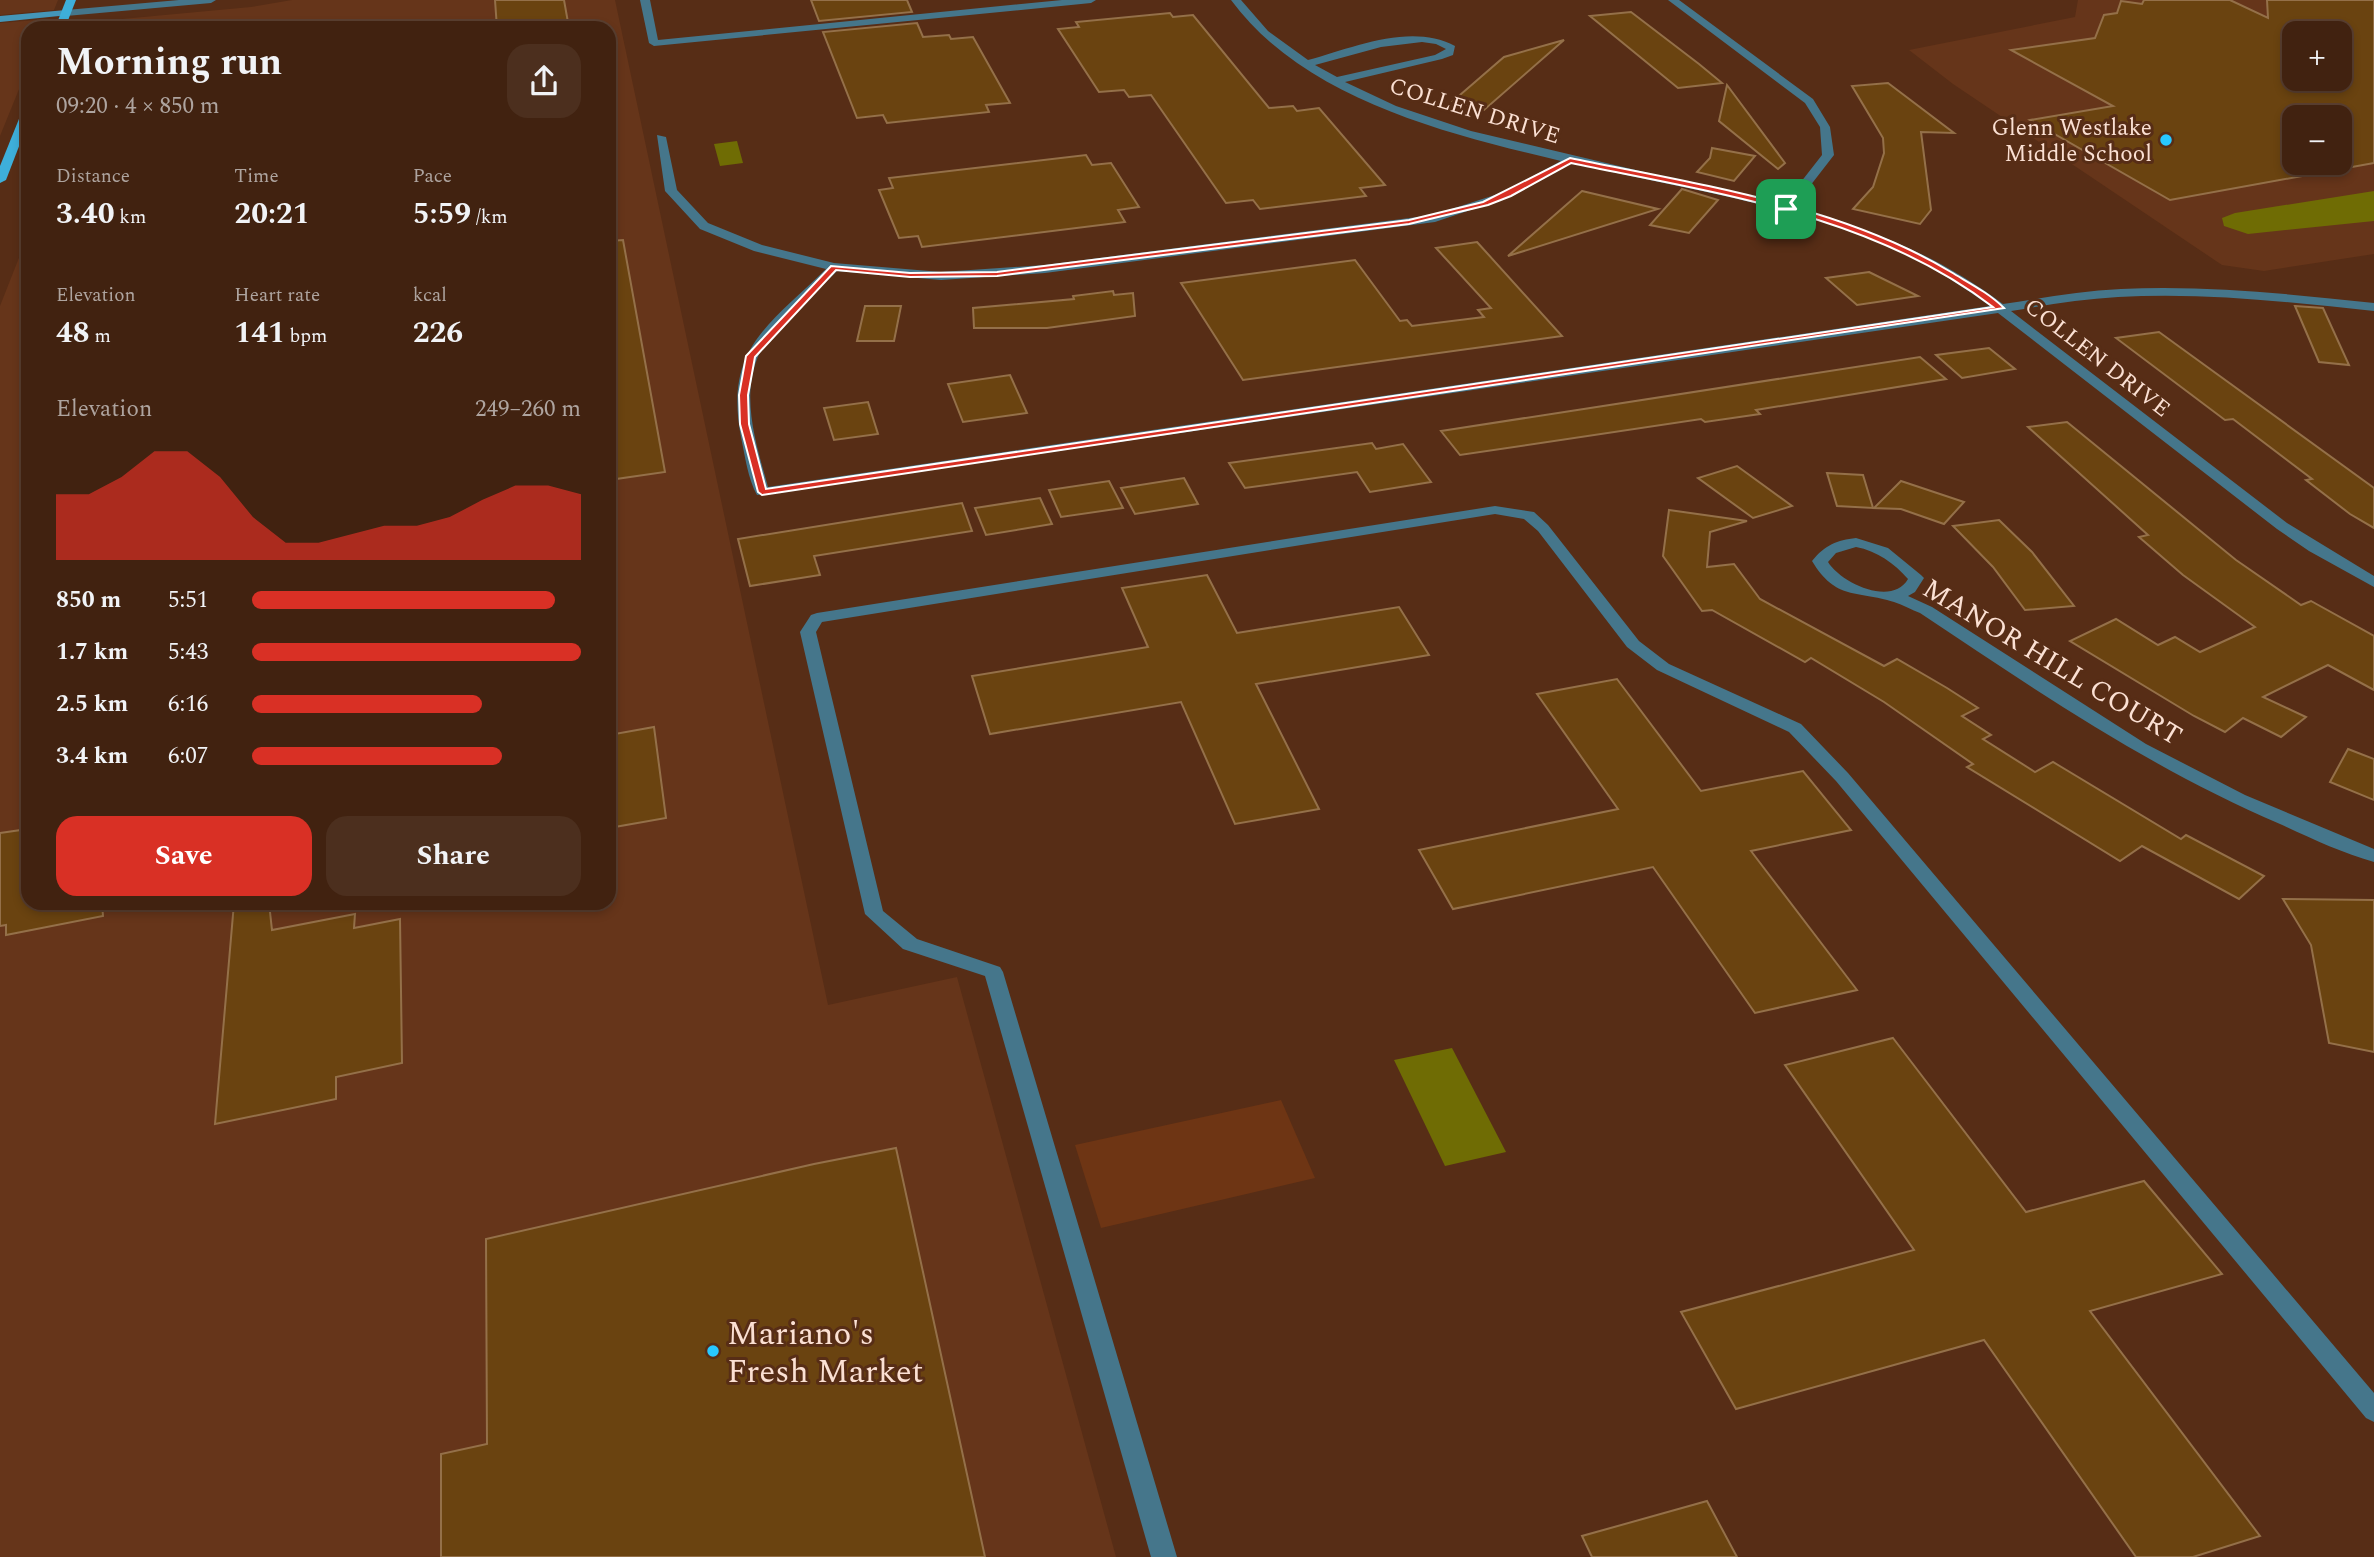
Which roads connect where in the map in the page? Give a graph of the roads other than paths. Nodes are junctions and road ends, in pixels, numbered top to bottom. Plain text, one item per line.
1 (71, 0) edge
2 (176, 0) edge
3 (211, 0) edge
4 (645, 0) edge
5 (1091, 0) edge
6 (1236, 0) edge
7 (1673, 0) edge
8 (133, 7) junction
9 (66, 13) junction
10 (0, 19) edge
11 (63, 21) edge
12 (1306, 64) junction
13 (1335, 82) junction
14 (21, 127) edge
15 (661, 136) dead end
16 (1570, 160) junction
17 (0, 180) edge
18 (1786, 209) junction
19 (834, 267) junction
20 (2374, 307) edge
21 (2000, 308) junction
22 (2374, 582) edge
23 (1895, 597) junction
24 (2374, 856) edge
25 (2374, 1411) edge
26 (1164, 1557) edge

1 - 9 main road
2 - 8 street
3 - 8 street
4 - 5 street
6 - 12 street, COLLEN DRIVE
7 - 18 street
8 - 9 street
9 - 10 main road
9 - 11 main road
12 - 13 street, COLLEN DRIVE
12 - 13 street
13 - 16 street, COLLEN DRIVE
14 - 17 main road
15 - 19 street
16 - 18 street, COLLEN DRIVE
16 - 19 street
18 - 21 street, COLLEN DRIVE
19 - 21 street
20 - 21 street
21 - 22 street, COLLEN DRIVE
23 - 23 street, MANOR HILL COURT
23 - 24 street, MANOR HILL COURT
25 - 26 street

